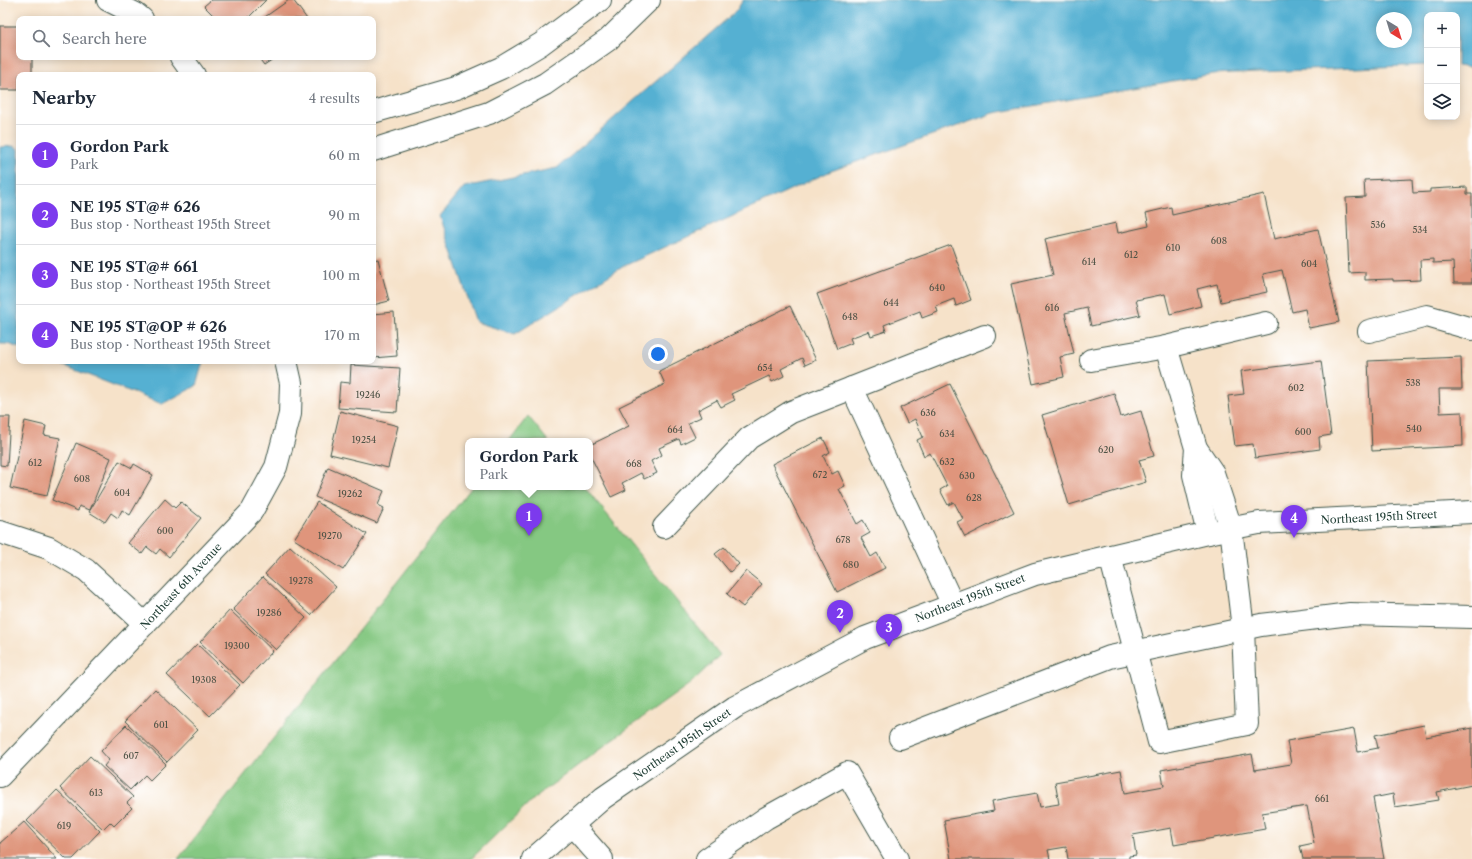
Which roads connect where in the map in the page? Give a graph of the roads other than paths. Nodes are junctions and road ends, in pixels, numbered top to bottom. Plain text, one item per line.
1 (108, 0) edge
2 (600, 0) edge
3 (649, 0) edge
4 (138, 16) edge
5 (183, 60) edge
6 (192, 72) edge
7 (376, 111) edge
8 (376, 149) edge
9 (1266, 323) dead end
10 (1472, 329) edge
11 (1369, 331) dead end
12 (985, 336) dead end
13 (1166, 347) junction
14 (1091, 360) dead end
15 (287, 364) edge
16 (852, 388) junction
17 (1196, 448) junction
18 (1472, 512) edge
19 (664, 527) dead end
20 (1231, 528) junction
21 (0, 532) edge
22 (1208, 533) junction
23 (1110, 556) junction
24 (953, 605) junction
25 (1472, 617) edge
26 (145, 624) junction
27 (1243, 629) junction
28 (1135, 652) junction
29 (900, 738) dead end
30 (0, 776) edge
31 (572, 824) junction
32 (533, 859) edge
33 (602, 859) edge
34 (707, 859) edge
35 (897, 859) edge

1 - 4 street
2 - 7 street
3 - 8 street
5 - 6 street
9 - 13 street
10 - 11 street
12 - 16 street
13 - 14 street
13 - 17 street
15 - 26 street, Northeast 6th Avenue
16 - 19 street
16 - 24 street
17 - 20 street
17 - 22 street
18 - 20 street, Northeast 195th Street
20 - 22 street, Northeast 195th Street
20 - 27 street
21 - 26 street
22 - 23 street, Northeast 195th Street
23 - 24 street, Northeast 195th Street
23 - 28 street
24 - 31 street, Northeast 195th Street
25 - 27 street
26 - 30 street, Northeast 6th Avenue
27 - 28 street
27 - 28 street
28 - 29 street
31 - 32 street, Northeast 195th Street
31 - 33 street
34 - 35 street

